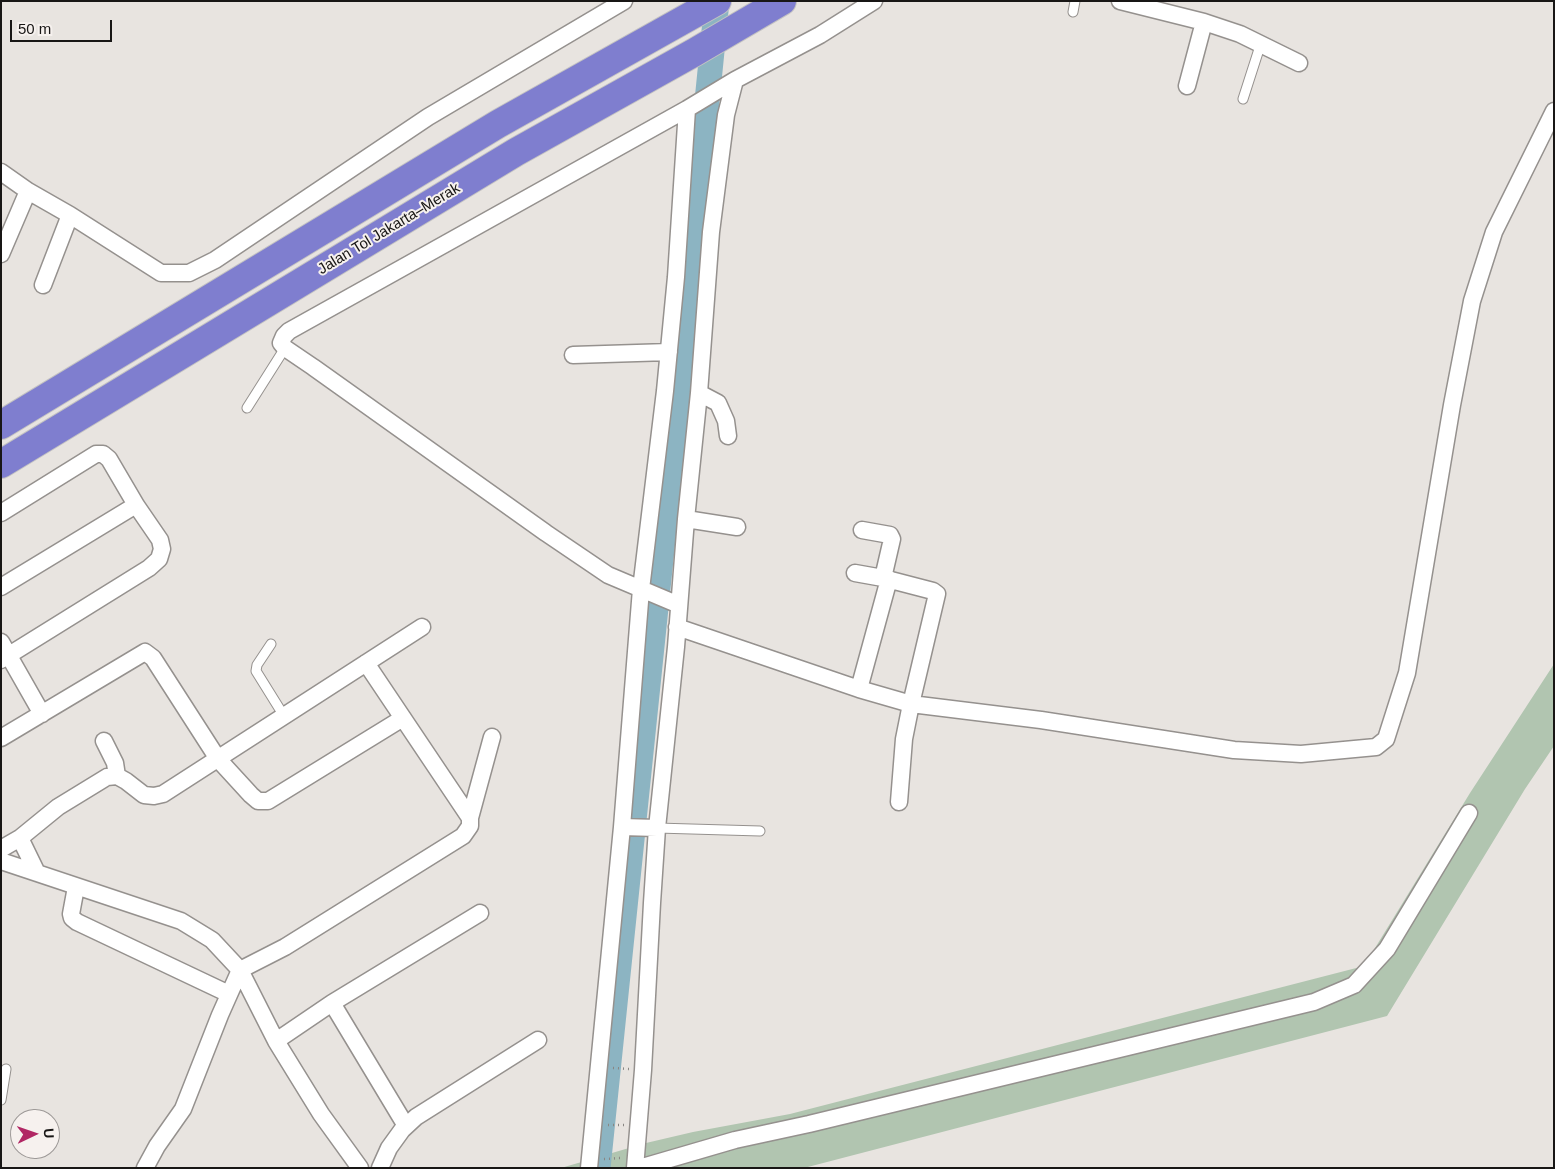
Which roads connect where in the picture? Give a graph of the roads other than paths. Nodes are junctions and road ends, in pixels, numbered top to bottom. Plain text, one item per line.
1 (624, 1) edge
2 (717, 1) edge
3 (782, 1) edge
4 (874, 1) edge
5 (1075, 1) edge
6 (1120, 1) edge
7 (1073, 12) dead end
8 (1204, 22) junction
9 (1261, 43) junction
10 (1299, 63) dead end
11 (730, 83) junction
12 (1187, 86) dead end
13 (1243, 99) dead end
14 (692, 106) junction
15 (1554, 111) edge
16 (1, 172) edge
17 (28, 190) junction
18 (70, 215) junction
19 (1, 254) edge
20 (43, 285) dead end
21 (285, 348) junction
22 (668, 352) junction
23 (573, 355) dead end
24 (699, 393) junction
25 (248, 408) dead end
26 (1, 425) edge
27 (728, 436) dead end
28 (1, 464) edge
29 (136, 505) junction
30 (1, 513) edge
31 (686, 519) junction
32 (737, 527) dead end
33 (862, 530) dead end
34 (855, 573) dead end
35 (886, 578) junction
36 (1, 587) edge
37 (641, 589) junction
38 (676, 604) junction
39 (422, 627) dead end
40 (677, 627) junction
41 (271, 644) dead end
42 (4, 652) edge
43 (366, 663) junction
44 (859, 689) junction
45 (911, 704) junction
46 (42, 714) junction
47 (284, 716) junction
48 (403, 718) junction
49 (492, 737) dead end
50 (1, 738) edge
51 (104, 741) dead end
52 (218, 759) junction
53 (117, 776) junction
54 (899, 802) dead end
55 (1469, 812) dead end
56 (470, 818) junction
57 (626, 827) junction
58 (653, 828) junction
59 (760, 831) dead end
60 (20, 838) junction
61 (1, 849) edge
62 (1, 861) edge
63 (36, 873) junction
64 (76, 886) junction
65 (480, 913) dead end
66 (240, 970) junction
67 (229, 994) junction
68 (332, 1003) junction
69 (538, 1040) dead end
70 (276, 1041) junction
71 (6, 1070) dead end
72 (1, 1100) edge
73 (406, 1126) junction
74 (593, 1163) edge
75 (633, 1164) edge
76 (145, 1168) edge
77 (360, 1168) edge
78 (380, 1168) edge

1 - 18 street
2 - 26 highway
3 - 28 highway, Jalan Tol Jakarta–Merak
4 - 11 street
5 - 7 lane
6 - 8 street
8 - 9 street
8 - 12 street
9 - 10 street
9 - 13 lane
11 - 14 street
11 - 24 street
14 - 21 street
14 - 22 street
15 - 45 street
16 - 17 street
17 - 18 street
17 - 19 street
18 - 20 street
21 - 25 lane
21 - 37 street
22 - 23 street
22 - 37 street
24 - 27 street
24 - 31 street
29 - 30 street
29 - 36 street
29 - 42 street
31 - 32 street
31 - 38 street
33 - 35 street
34 - 35 street
35 - 44 street
35 - 45 street
37 - 38 street
37 - 57 street
38 - 40 street
39 - 43 street
40 - 44 street
40 - 58 street
41 - 47 lane
42 - 46 street
43 - 47 street
43 - 48 street
44 - 45 street
45 - 54 street
46 - 50 street
46 - 52 street
47 - 52 street
48 - 52 street
48 - 56 street
49 - 56 street
51 - 53 street
52 - 53 street
53 - 60 street
55 - 75 street
56 - 66 street
57 - 58 street
57 - 74 street
58 - 59 lane
58 - 75 street
60 - 61 street
60 - 63 street
62 - 63 street
63 - 64 street
64 - 66 street
64 - 67 street
65 - 68 street
66 - 67 street
66 - 70 street
67 - 76 street
68 - 70 street
68 - 73 street
69 - 73 street
70 - 77 street
71 - 72 lane
73 - 78 street

